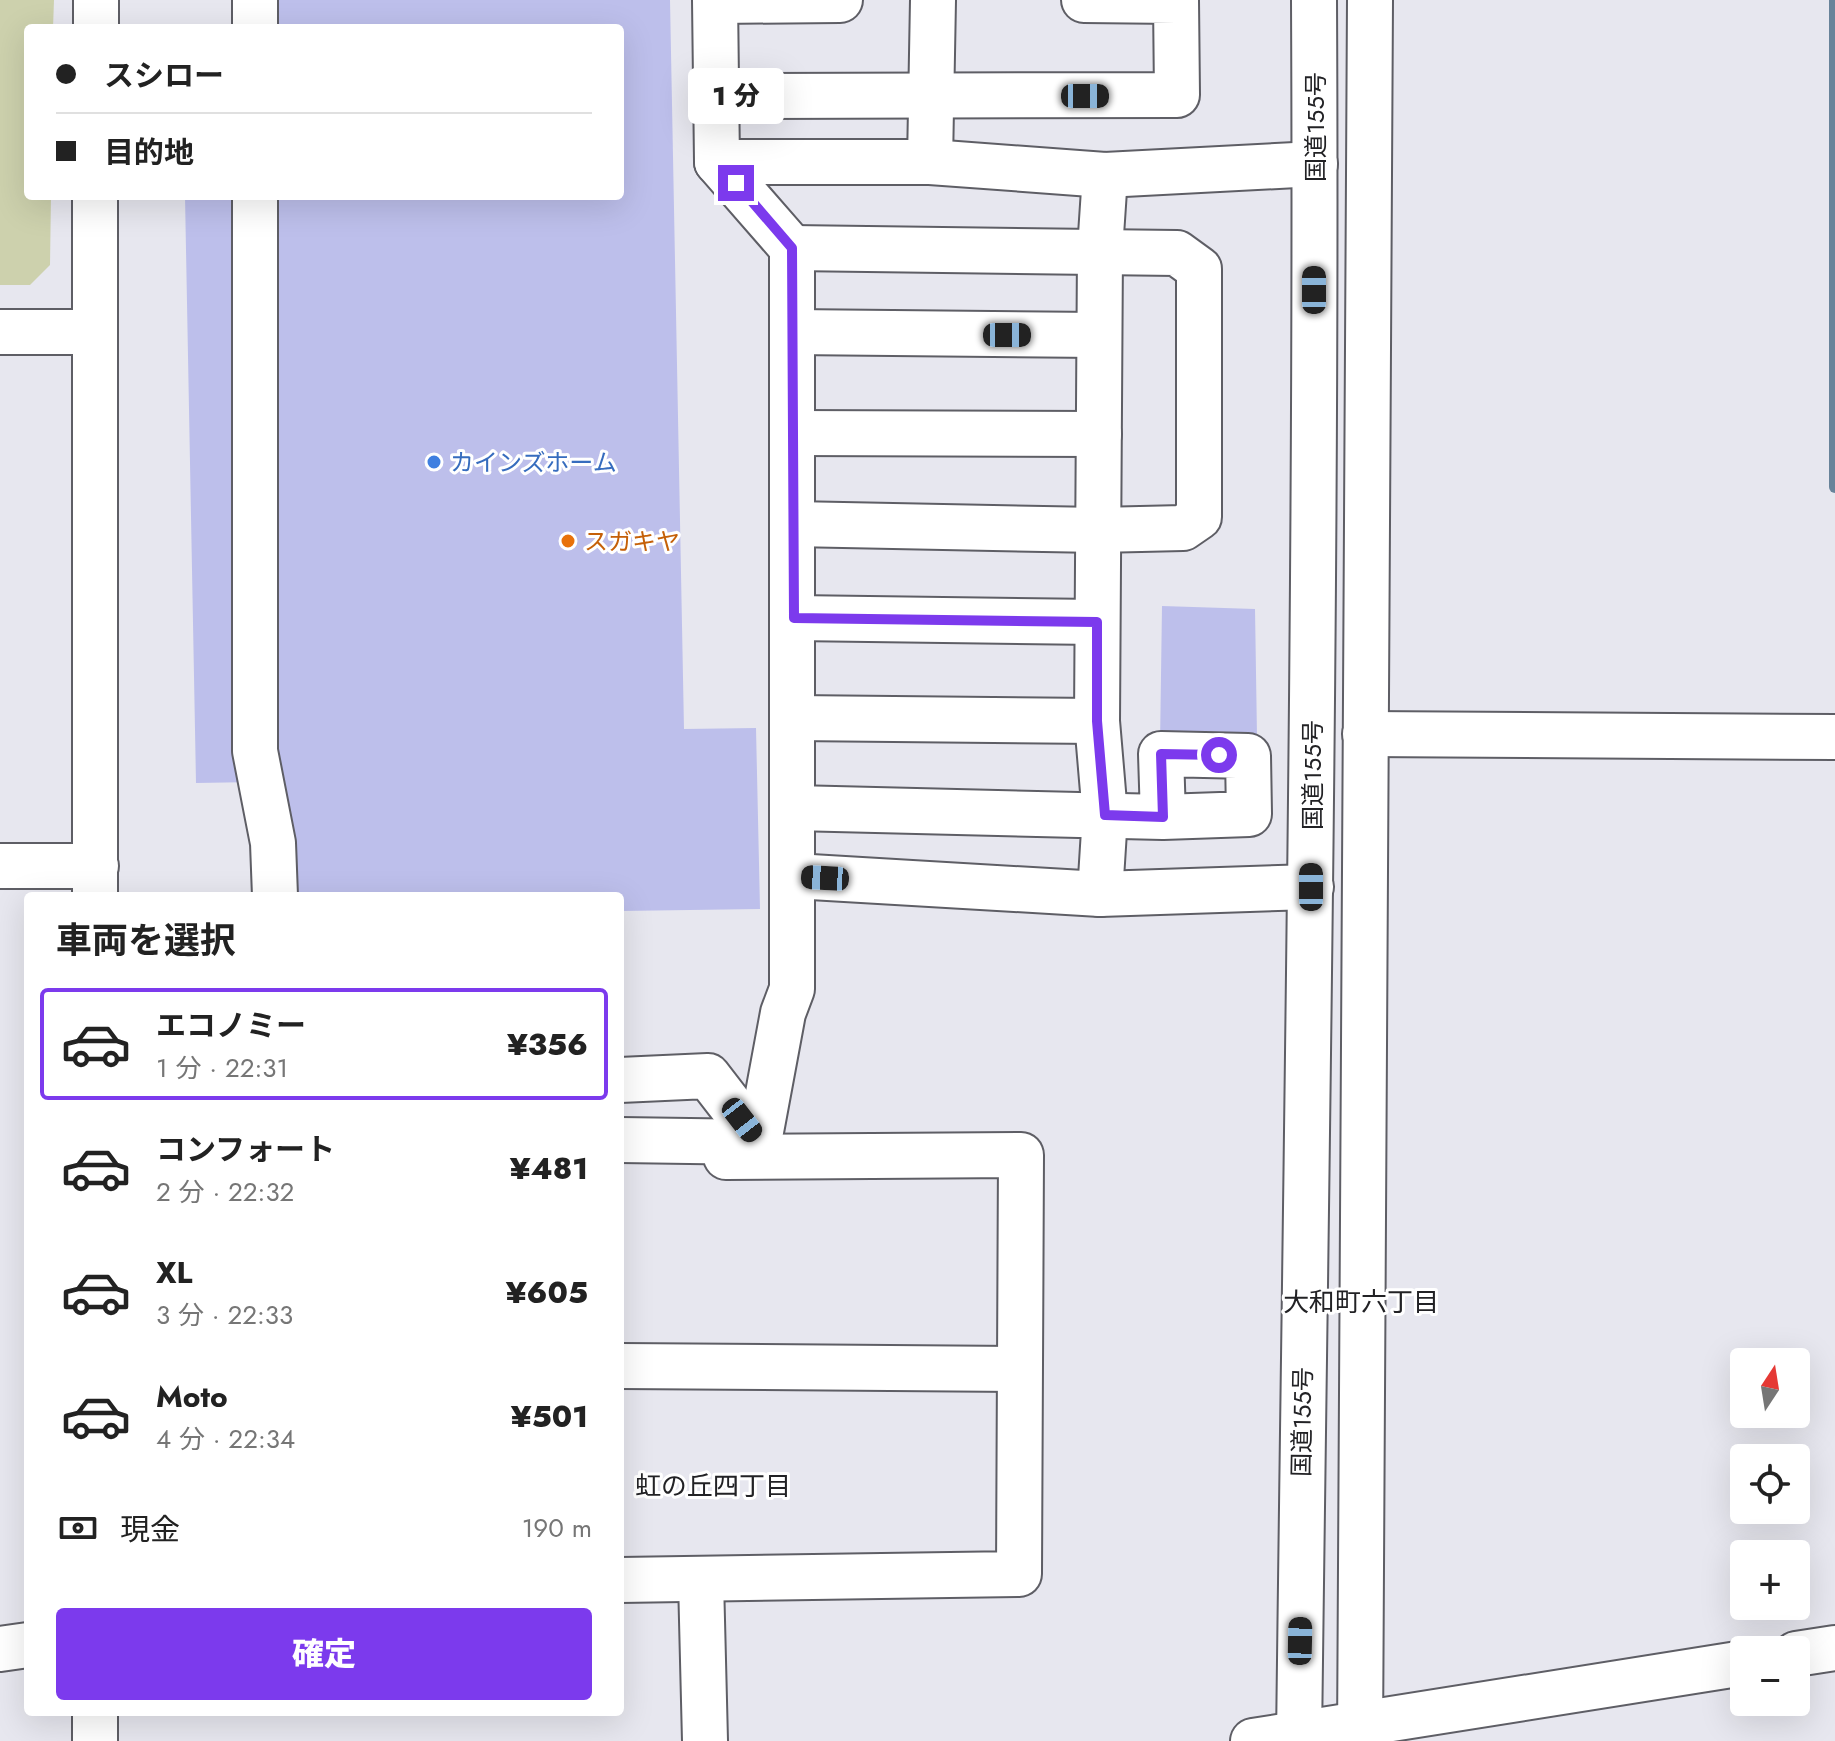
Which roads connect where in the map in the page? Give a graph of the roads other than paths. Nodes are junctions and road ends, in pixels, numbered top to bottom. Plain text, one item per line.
1 (96, 0) edge
2 (255, 0) edge
3 (840, 0) edge
4 (933, 0) edge
5 (1084, 0) edge
6 (1176, 0) edge
7 (1314, 0) edge
8 (1370, 0) edge
9 (716, 1) edge
10 (96, 24) edge
11 (255, 24) edge
12 (717, 96) junction
13 (931, 96) junction
14 (717, 162) junction
15 (930, 162) junction
16 (1315, 164) junction
17 (1105, 175) junction
18 (95, 200) edge
19 (255, 200) edge
20 (792, 248) junction
21 (1100, 250) junction
22 (0, 332) edge
23 (95, 332) junction
24 (792, 332) junction
25 (1099, 335) junction
26 (793, 433) junction
27 (1099, 434) junction
28 (793, 524) junction
29 (1098, 530) junction
30 (794, 618) junction
31 (1097, 622) junction
32 (794, 718) junction
33 (1097, 721) junction
34 (1365, 734) junction
35 (1835, 737) edge
36 (794, 808) junction
37 (1105, 815) junction
38 (1163, 817) dead end
39 (0, 866) edge
40 (794, 876) junction
41 (96, 881) edge
42 (1311, 887) junction
43 (275, 892) edge
44 (1100, 894) junction
45 (624, 1080) edge
46 (624, 1140) edge
47 (759, 1142) junction
48 (624, 1158) edge
49 (624, 1366) edge
50 (1018, 1369) junction
51 (624, 1580) edge
52 (701, 1580) junction
53 (24, 1646) edge
54 (1835, 1648) edge
55 (0, 1649) edge
56 (1810, 1652) edge
57 (1730, 1666) edge
58 (95, 1716) edge
59 (1360, 1732) edge
60 (1299, 1737) edge
61 (95, 1741) edge
62 (705, 1741) edge
63 (1253, 1741) edge

1 - 10 main road
2 - 11 main road
3 - 9 main road
4 - 13 main road
5 - 6 main road
6 - 13 main road
7 - 16 main road, 国道155号
8 - 34 main road
9 - 12 main road
12 - 13 main road
12 - 14 main road
13 - 15 main road
14 - 15 main road
14 - 20 main road
15 - 17 main road
16 - 17 main road
16 - 42 main road, 国道155号
17 - 21 main road
18 - 23 main road
19 - 43 main road
20 - 21 main road
20 - 24 main road
21 - 25 main road
21 - 29 main road
22 - 23 main road
23 - 41 main road
24 - 25 main road
24 - 26 main road
25 - 27 main road
26 - 27 main road
26 - 28 main road
27 - 29 main road
28 - 29 main road
28 - 30 main road
29 - 31 main road
30 - 31 main road
30 - 32 main road
31 - 33 main road
32 - 33 main road
32 - 36 main road
33 - 37 main road
34 - 35 main road
34 - 59 main road
36 - 37 main road
36 - 40 main road
37 - 38 main road
37 - 44 main road
39 - 41 main road
40 - 44 main road
40 - 47 main road
42 - 44 main road
42 - 60 main road, 国道155号
45 - 47 main road
46 - 47 main road
48 - 50 main road
49 - 50 main road
50 - 52 main road
51 - 52 main road
52 - 62 main road
53 - 55 main road
54 - 56 main road
57 - 59 main road
58 - 61 main road
59 - 60 main road
60 - 63 main road

